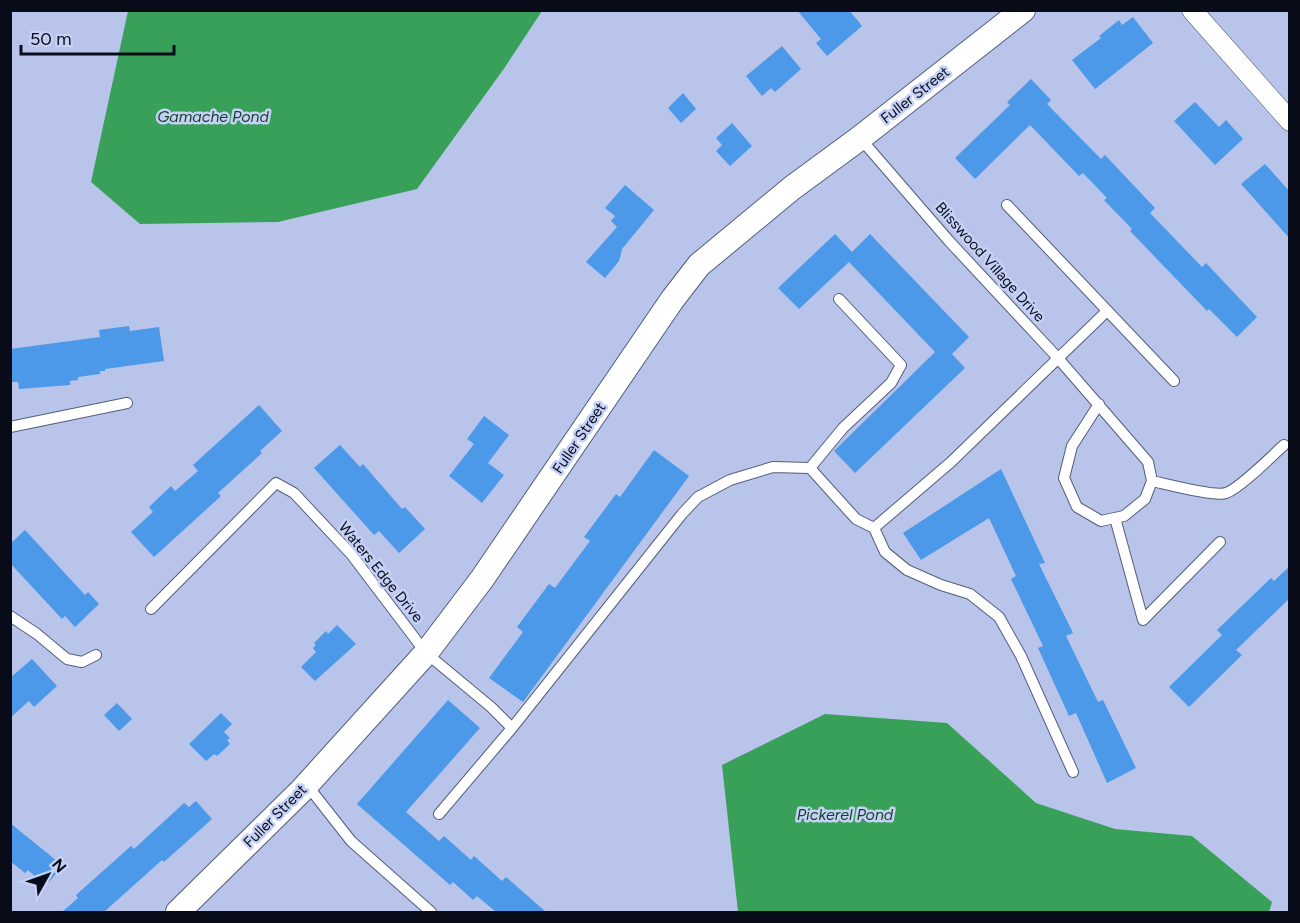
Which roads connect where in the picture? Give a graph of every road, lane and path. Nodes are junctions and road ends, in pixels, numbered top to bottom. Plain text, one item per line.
1 (1023, 10) edge
2 (1192, 10) edge
3 (1290, 120) edge
4 (860, 138) junction
5 (1006, 205) dead end
6 (839, 299) dead end
7 (1107, 311) junction
8 (1057, 357) junction
9 (1174, 381) dead end
10 (127, 404) dead end
11 (1099, 404) junction
12 (10, 427) edge
13 (1284, 445) dead end
14 (810, 468) junction
15 (1152, 481) junction
16 (1114, 518) junction
17 (874, 528) junction
18 (1221, 542) dead end
19 (152, 609) dead end
20 (12, 618) edge
21 (426, 653) junction
22 (96, 655) dead end
23 (512, 728) junction
24 (1074, 772) dead end
25 (306, 785) junction
26 (439, 814) dead end
27 (178, 912) edge
28 (430, 912) edge

1 - 4 street, Fuller Street
2 - 3 street
4 - 8 lane, Blisswood Village Drive
4 - 21 street, Fuller Street
5 - 7 lane
6 - 14 lane
7 - 8 lane
7 - 9 lane
8 - 11 lane, Blisswood Village Drive
8 - 17 lane
10 - 12 lane
11 - 15 lane, Blisswood Village Drive
11 - 16 lane
13 - 15 lane
14 - 17 lane
14 - 23 lane
15 - 16 lane
16 - 18 lane
17 - 24 lane
19 - 21 lane, Waters Edge Drive
20 - 22 lane
21 - 23 lane, Waters Edge Drive
21 - 25 street, Fuller Street
23 - 26 lane
25 - 27 street, Fuller Street
25 - 28 lane

